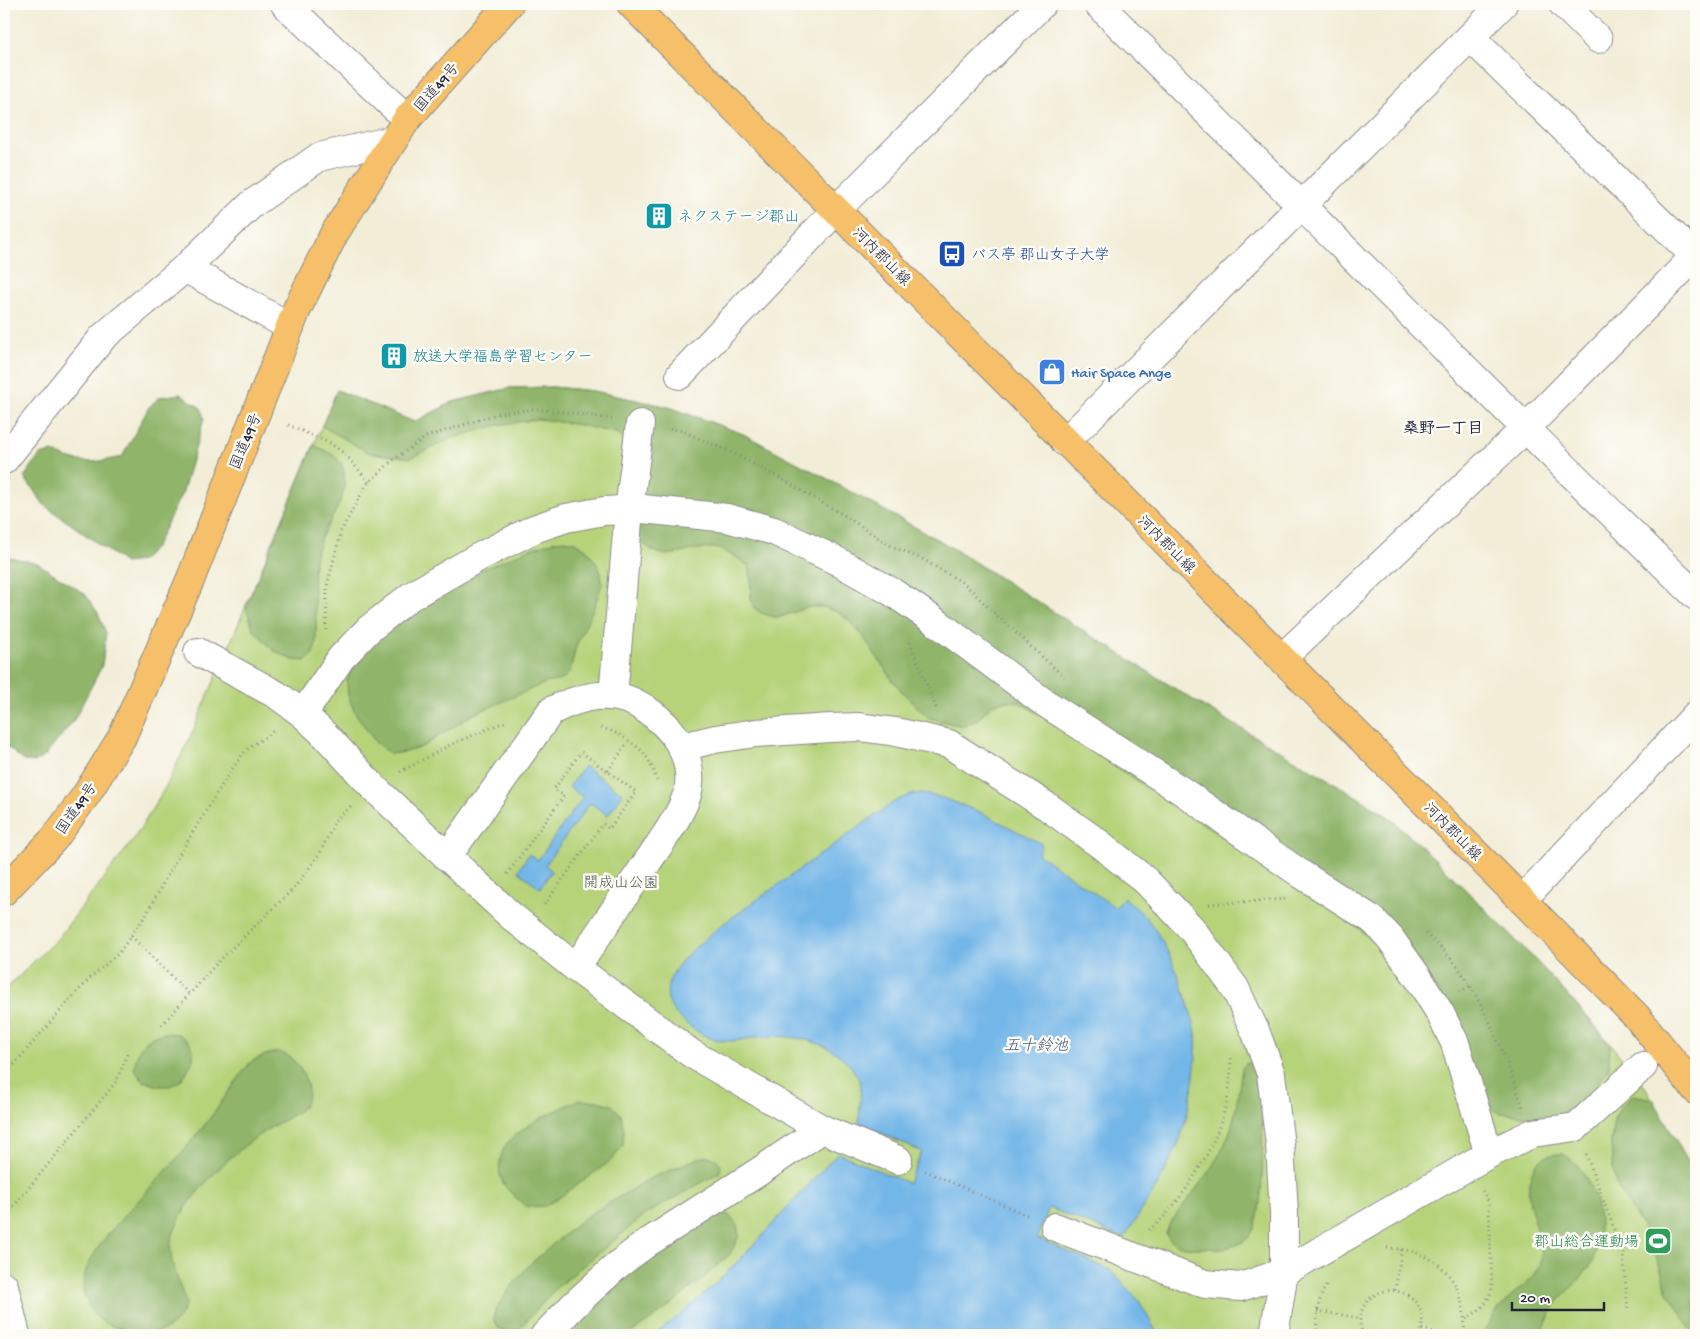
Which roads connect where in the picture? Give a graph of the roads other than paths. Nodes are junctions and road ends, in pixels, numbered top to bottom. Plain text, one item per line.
1 (285, 4) edge
2 (509, 4) edge
3 (631, 4) edge
4 (1042, 4) edge
5 (1098, 4) edge
6 (1503, 4) edge
7 (1563, 4) edge
8 (1470, 37) junction
9 (1598, 39) dead end
10 (400, 130) junction
11 (1302, 204) junction
12 (836, 210) junction
13 (1695, 255) edge
14 (185, 268) junction
15 (290, 327) junction
16 (680, 375) dead end
17 (640, 424) road end
18 (1525, 429) junction
19 (1065, 442) junction
20 (4, 460) edge
21 (629, 510) junction
22 (1696, 596) edge
23 (198, 652) dead end
24 (1282, 658) junction
25 (613, 696) junction
26 (303, 714) junction
27 (1696, 715) edge
28 (682, 747) junction
29 (447, 857) junction
30 (4, 891) edge
31 (1522, 900) junction
32 (576, 968) junction
33 (1643, 1066) dead end
34 (1696, 1090) edge
35 (822, 1128) junction
36 (898, 1160) road end
37 (1479, 1160) junction
38 (1055, 1227) road end
39 (1284, 1272) junction
40 (4, 1286) edge
41 (16, 1335) edge
42 (544, 1335) edge
43 (1274, 1335) edge

1 - 10 street
2 - 10 main road, 国道49号
3 - 12 main road, 河内郡山線
4 - 12 street
5 - 11 street
6 - 8 street
7 - 9 street
8 - 11 street
8 - 13 street
10 - 14 street
10 - 15 main road, 国道49号
11 - 18 street
11 - 19 street
12 - 16 street
12 - 19 main road, 河内郡山線
13 - 18 street
14 - 15 street
14 - 20 street
15 - 30 main road, 国道49号
17 - 21 street
18 - 22 street
18 - 24 street
19 - 24 main road, 河内郡山線
21 - 25 street
21 - 26 street
21 - 37 street
23 - 26 street
24 - 31 main road, 河内郡山線
25 - 28 street
25 - 29 street
26 - 29 street
27 - 31 street
28 - 32 street
28 - 39 street
29 - 32 street
31 - 34 main road, 河内郡山線
32 - 35 street
33 - 37 street
35 - 36 street
35 - 42 street
37 - 39 street
38 - 39 street
39 - 43 street
40 - 41 street

